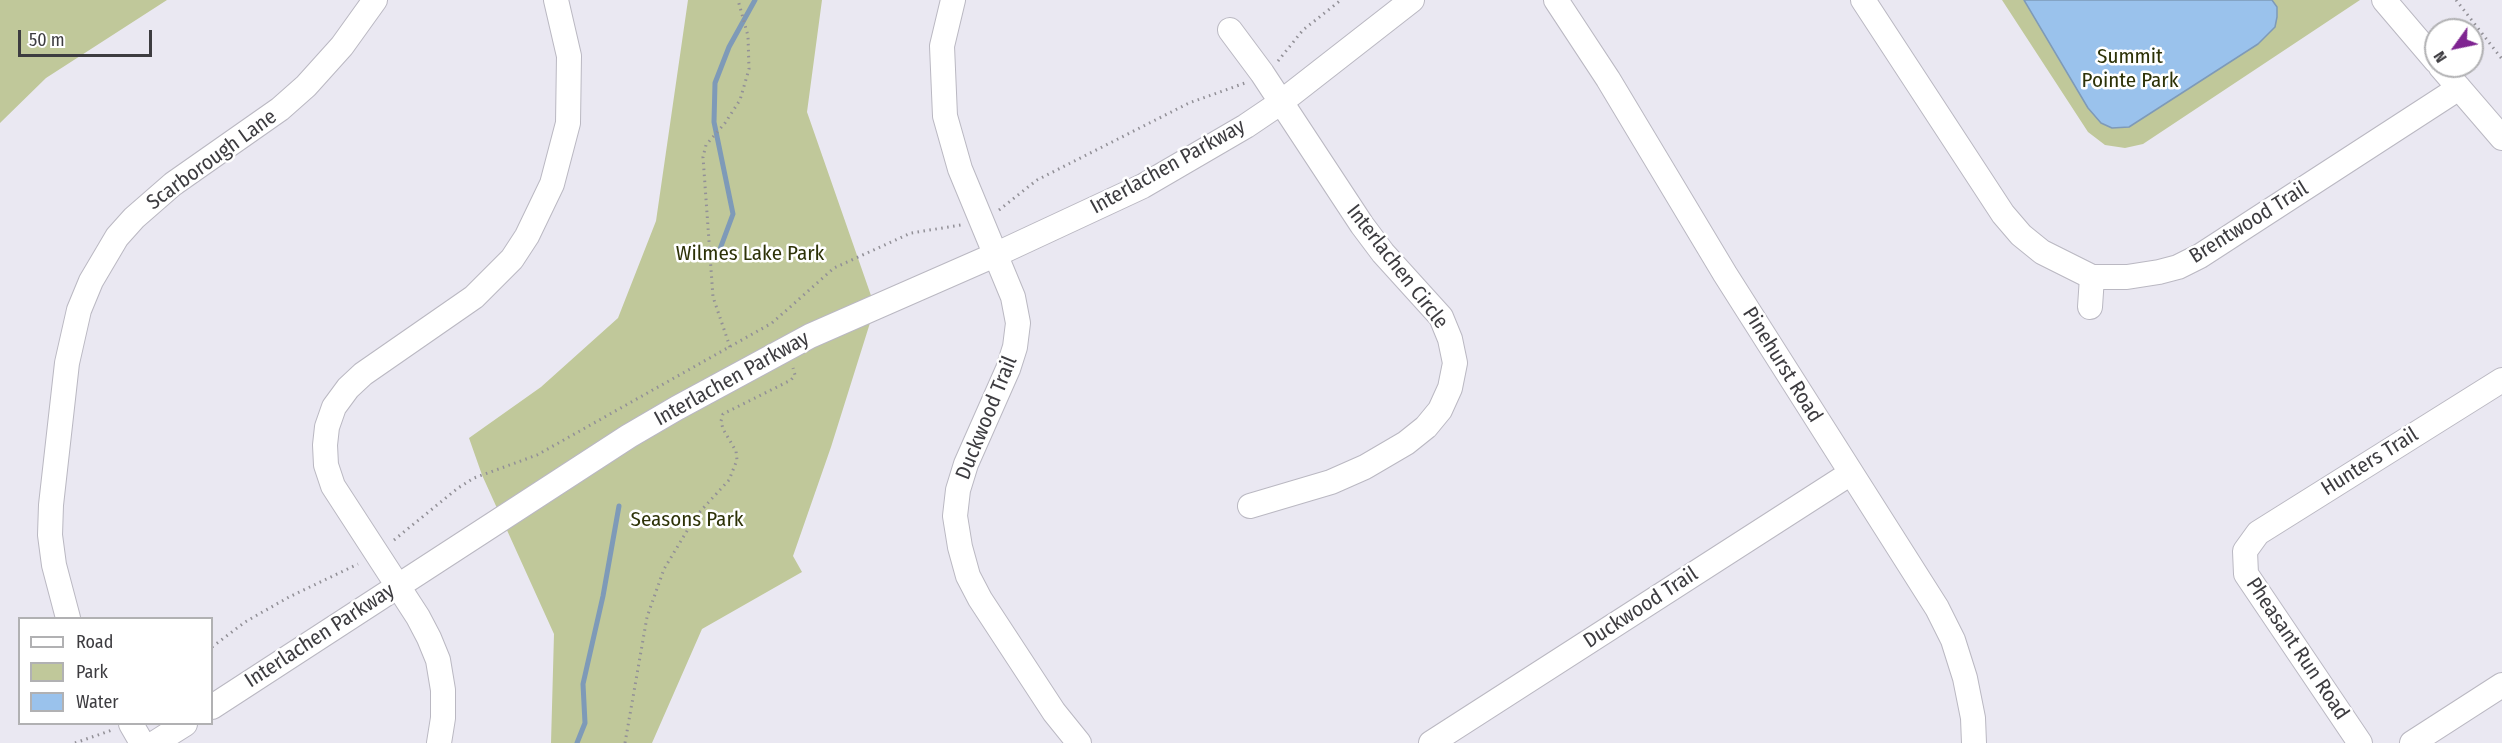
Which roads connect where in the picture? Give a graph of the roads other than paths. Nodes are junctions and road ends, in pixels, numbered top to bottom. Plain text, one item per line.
1 (375, 0) edge
2 (556, 0) edge
3 (953, 0) edge
4 (1412, 0) edge
5 (1556, 0) edge
6 (1863, 0) edge
7 (2384, 0) edge
8 (1230, 30) dead end
9 (2424, 47) edge
10 (2450, 78) edge
11 (2459, 88) junction
12 (1280, 103) junction
13 (2502, 138) edge
14 (997, 254) junction
15 (2092, 277) junction
16 (2090, 307) dead end
17 (2502, 380) edge
18 (1851, 473) junction
19 (1250, 506) dead end
20 (2246, 551) joint
21 (397, 586) junction
22 (68, 617) edge
23 (2502, 685) edge
24 (213, 705) edge
25 (182, 725) edge
26 (123, 726) edge
27 (142, 743) edge
28 (155, 743) edge
29 (438, 743) edge
30 (1079, 743) edge
31 (1431, 743) edge
32 (1974, 743) edge
33 (2360, 743) edge
34 (2412, 743) edge

1 - 22 street, Scarborough Lane
2 - 21 street
3 - 14 street, Duckwood Trail
4 - 12 street, Interlachen Parkway
5 - 18 street, Pinehurst Road
6 - 15 street, Brentwood Trail
7 - 9 street
8 - 12 street
10 - 11 street
11 - 13 street
11 - 15 street, Brentwood Trail
12 - 14 street, Interlachen Parkway
12 - 19 street, Interlachen Circle
14 - 21 street, Interlachen Parkway
14 - 30 street, Duckwood Trail
15 - 16 street
17 - 20 street, Hunters Trail
18 - 31 street, Duckwood Trail
18 - 32 street, Pinehurst Road
20 - 33 street, Pheasant Run Road
21 - 24 street, Interlachen Parkway
21 - 29 street
23 - 34 street
25 - 28 street
26 - 27 street

